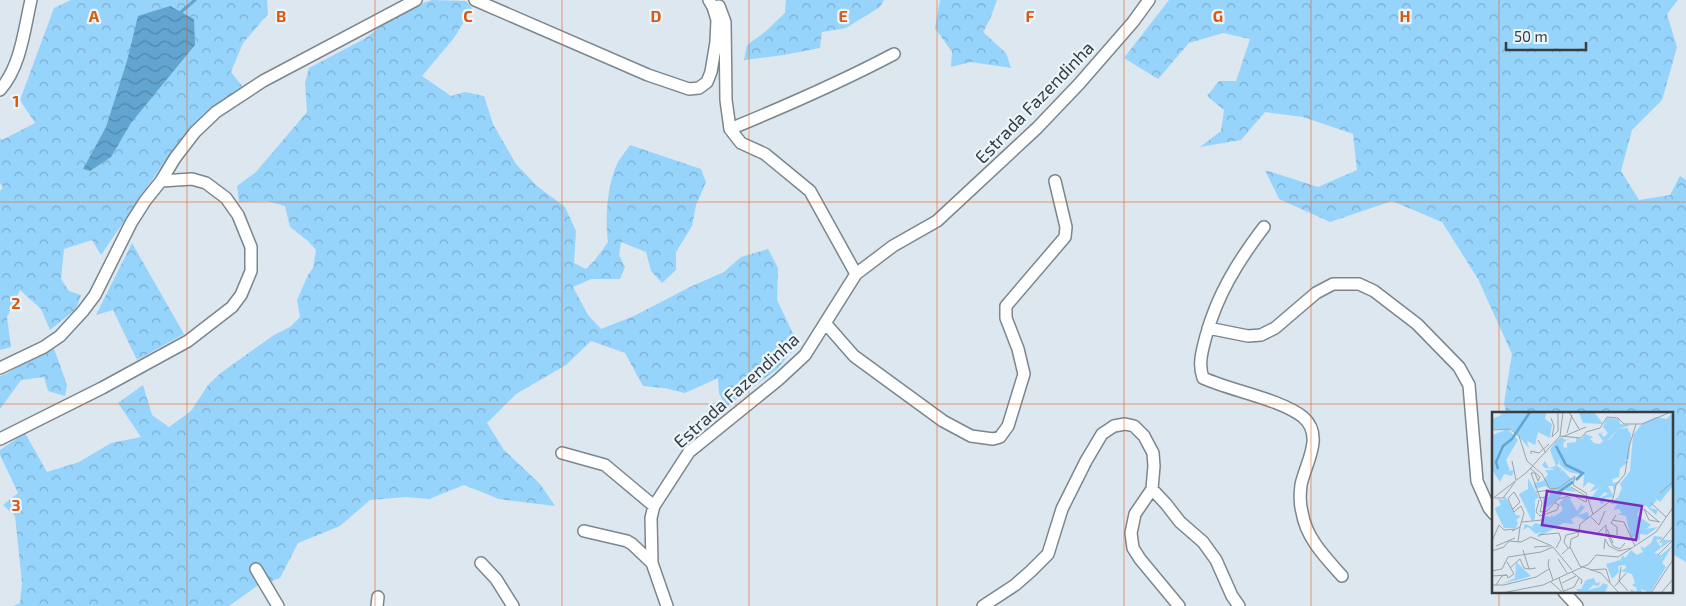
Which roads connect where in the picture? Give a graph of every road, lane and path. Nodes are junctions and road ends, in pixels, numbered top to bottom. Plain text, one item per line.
1 (31, 0) edge
2 (475, 0) edge
3 (709, 0) edge
4 (716, 0) edge
5 (1149, 0) edge
6 (411, 1) edge
7 (894, 54) dead end
8 (0, 90) edge
9 (730, 129) junction
10 (161, 181) junction
11 (1055, 181) dead end
12 (1264, 227) dead end
13 (856, 274) junction
14 (826, 324) junction
15 (1208, 328) junction
16 (0, 368) edge
17 (0, 439) edge
18 (562, 453) dead end
19 (1152, 489) junction
20 (654, 506) junction
21 (1492, 512) edge
22 (584, 531) dead end
23 (652, 562) junction
24 (481, 564) dead end
25 (256, 569) dead end
26 (1342, 576) dead end
27 (1566, 594) edge
28 (278, 606) edge
29 (513, 606) edge
30 (667, 606) edge
31 (983, 606) edge
32 (1179, 606) edge
33 (1239, 606) edge
34 (1577, 606) edge

1 - 8 street
2 - 3 street
4 - 9 street
5 - 13 street, Estrada Fazendinha
6 - 10 street
7 - 9 street
9 - 13 street
10 - 16 street
10 - 17 street
11 - 14 street
12 - 15 street
13 - 14 street, Estrada Fazendinha
14 - 20 street, Estrada Fazendinha
15 - 21 street
15 - 26 street
18 - 20 street
19 - 31 street
19 - 32 street
19 - 33 street
20 - 23 street, Estrada Fazendinha
22 - 23 street
23 - 30 street, Estrada Fazendinha
24 - 29 street
25 - 28 street
27 - 34 street

